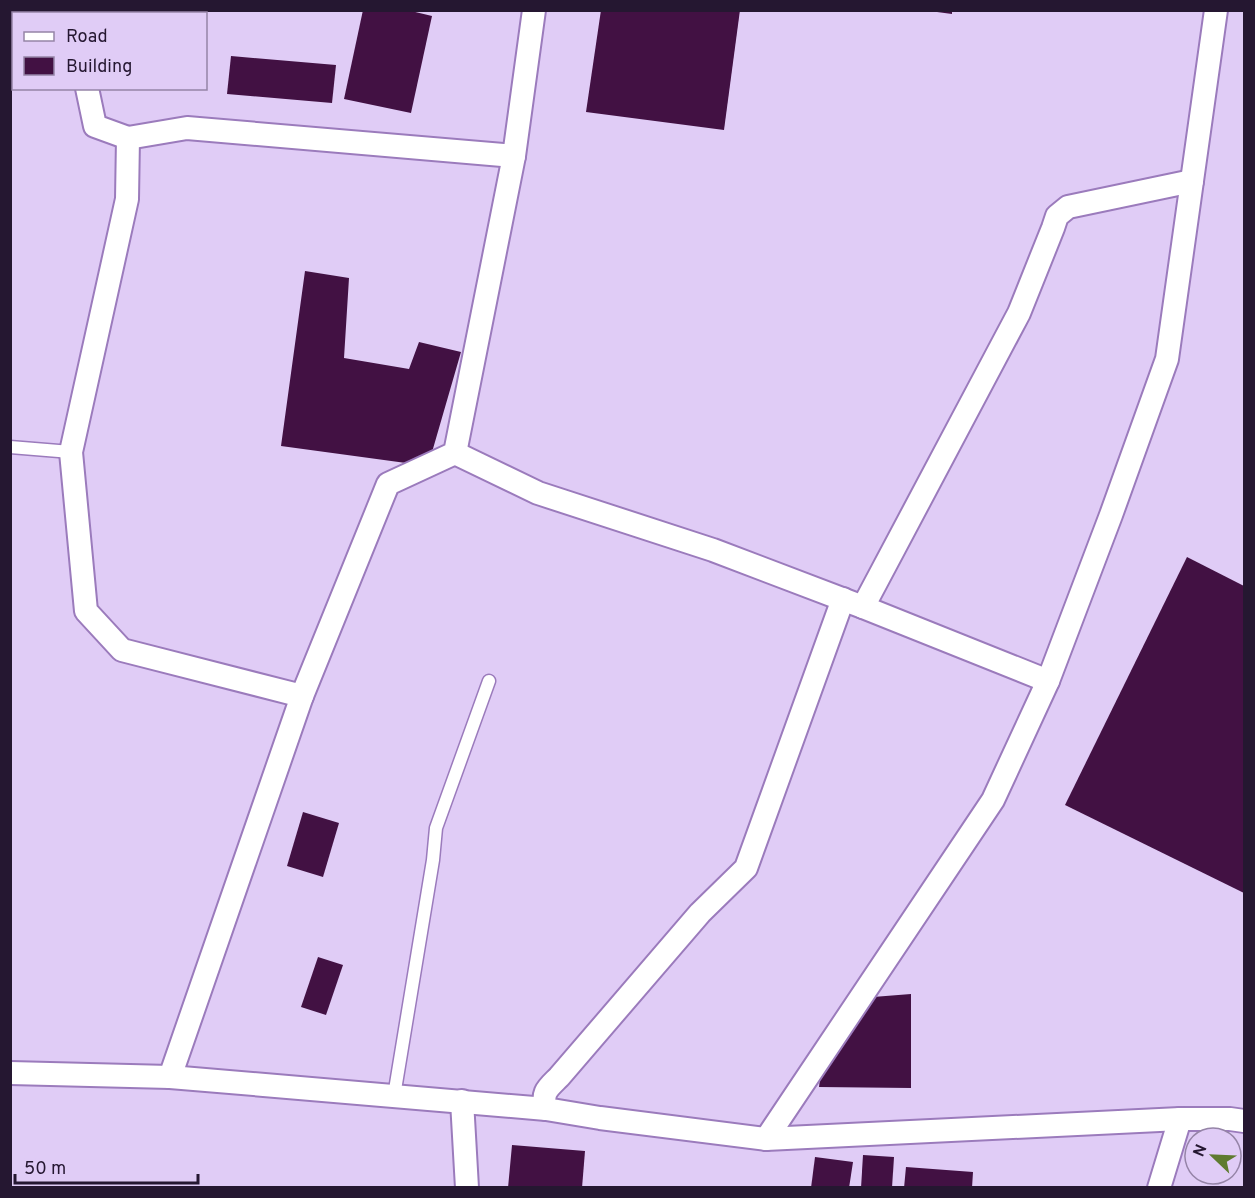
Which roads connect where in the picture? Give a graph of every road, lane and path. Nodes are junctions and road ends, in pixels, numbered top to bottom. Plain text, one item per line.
1 (534, 10) edge
2 (1216, 10) edge
3 (87, 90) edge
4 (128, 138) junction
5 (514, 156) junction
6 (1192, 181) junction
7 (10, 447) edge
8 (71, 452) junction
9 (455, 453) junction
10 (853, 603) junction
11 (489, 681) dead end
12 (1048, 681) junction
13 (302, 696) junction
14 (10, 1073) edge
15 (170, 1077) junction
16 (394, 1096) junction
17 (462, 1101) junction
18 (546, 1109) junction
19 (1180, 1119) junction
20 (1245, 1121) edge
21 (765, 1139) junction
22 (467, 1188) edge
23 (1159, 1188) edge

1 - 5 street
2 - 6 street
3 - 4 street
4 - 5 street
4 - 8 street
5 - 9 street
6 - 10 street
6 - 12 street
7 - 8 lane
8 - 13 street
9 - 10 street
9 - 13 street
10 - 12 street
10 - 18 street
11 - 16 lane
12 - 21 street
13 - 15 street
14 - 15 street
15 - 16 street
16 - 17 street
17 - 18 street
17 - 22 street
18 - 21 street
19 - 20 street
19 - 21 street
19 - 23 street

